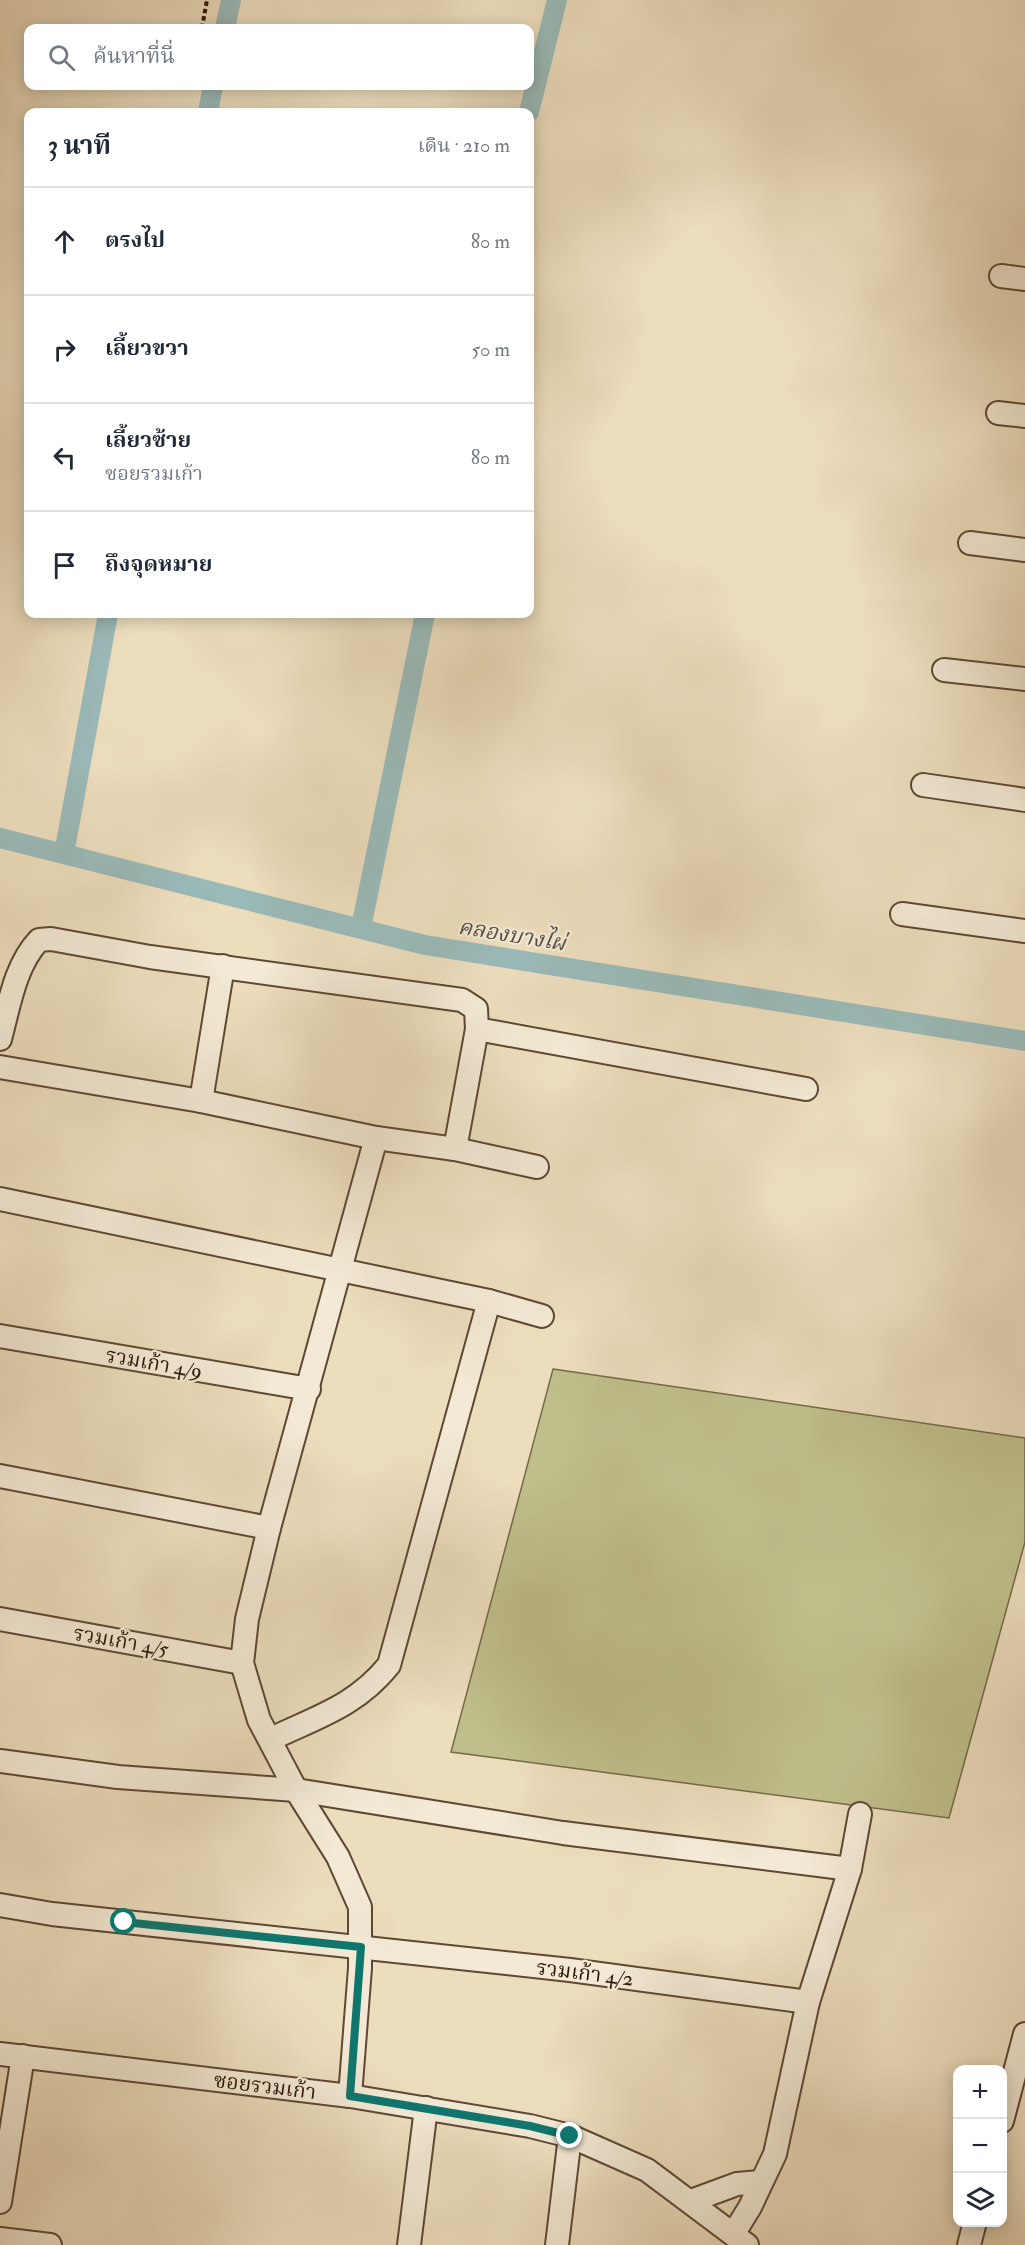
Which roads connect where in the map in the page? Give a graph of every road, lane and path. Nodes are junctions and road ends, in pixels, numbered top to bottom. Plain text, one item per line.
1 (207, 0) edge
2 (203, 24) edge
3 (1001, 276) dead end
4 (1025, 279) edge
5 (998, 413) dead end
6 (1025, 416) edge
7 (970, 543) dead end
8 (1025, 550) edge
9 (945, 670) dead end
10 (1025, 679) edge
11 (923, 785) dead end
12 (1025, 800) edge
13 (902, 914) dead end
14 (1025, 931) edge
15 (223, 966) junction
16 (477, 1029) junction
17 (0, 1039) edge
18 (0, 1068) edge
19 (806, 1089) dead end
20 (201, 1101) junction
21 (376, 1138) junction
22 (455, 1149) junction
23 (537, 1167) dead end
24 (0, 1199) edge
25 (342, 1269) junction
26 (489, 1301) junction
27 (542, 1316) dead end
28 (0, 1336) edge
29 (309, 1389) junction
30 (0, 1476) edge
31 (269, 1528) junction
32 (0, 1619) edge
33 (242, 1663) junction
34 (271, 1738) junction
35 (0, 1761) edge
36 (296, 1790) junction
37 (860, 1814) dead end
38 (850, 1869) junction
39 (0, 1905) edge
40 (361, 1947) junction
41 (808, 2002) junction
42 (1025, 2034) edge
43 (0, 2054) edge
44 (23, 2056) junction
45 (350, 2096) junction
46 (426, 2108) junction
47 (1003, 2119) edge
48 (570, 2136) junction
49 (760, 2182) junction
50 (691, 2201) junction
51 (0, 2202) edge
52 (974, 2227) edge
53 (0, 2238) edge
54 (740, 2239) edge
55 (50, 2245) edge
56 (409, 2245) edge
57 (557, 2245) edge
58 (969, 2245) edge

1 - 2 path
3 - 4 street
5 - 6 street
7 - 8 street
9 - 10 street
11 - 12 street
13 - 14 street
15 - 16 street
15 - 17 street
15 - 20 street
16 - 19 street
16 - 22 street
18 - 20 street
20 - 21 street
21 - 22 street
21 - 25 street
22 - 23 street
24 - 25 street
25 - 26 street
25 - 29 street
26 - 27 street
26 - 34 street
28 - 29 street, รวมเก้า 4/9
29 - 31 street
30 - 31 street
31 - 33 street
32 - 33 street, รวมเก้า 4/5
33 - 34 street
34 - 36 street
35 - 36 street
36 - 38 street
36 - 40 street
37 - 38 street
38 - 41 street
39 - 40 street, รวมเก้า 4/2
40 - 41 street, รวมเก้า 4/2
40 - 45 street
41 - 49 street
42 - 47 street
43 - 44 street, ซอยรวมเก้า
44 - 45 street, ซอยรวมเก้า
44 - 51 street
45 - 46 street, ซอยรวมเก้า
46 - 48 street, ซอยรวมเก้า
46 - 56 street
48 - 50 street, ซอยรวมเก้า
48 - 57 street
49 - 50 street
49 - 54 street
50 - 54 street, ซอยรวมเก้า
52 - 58 street
53 - 55 street

